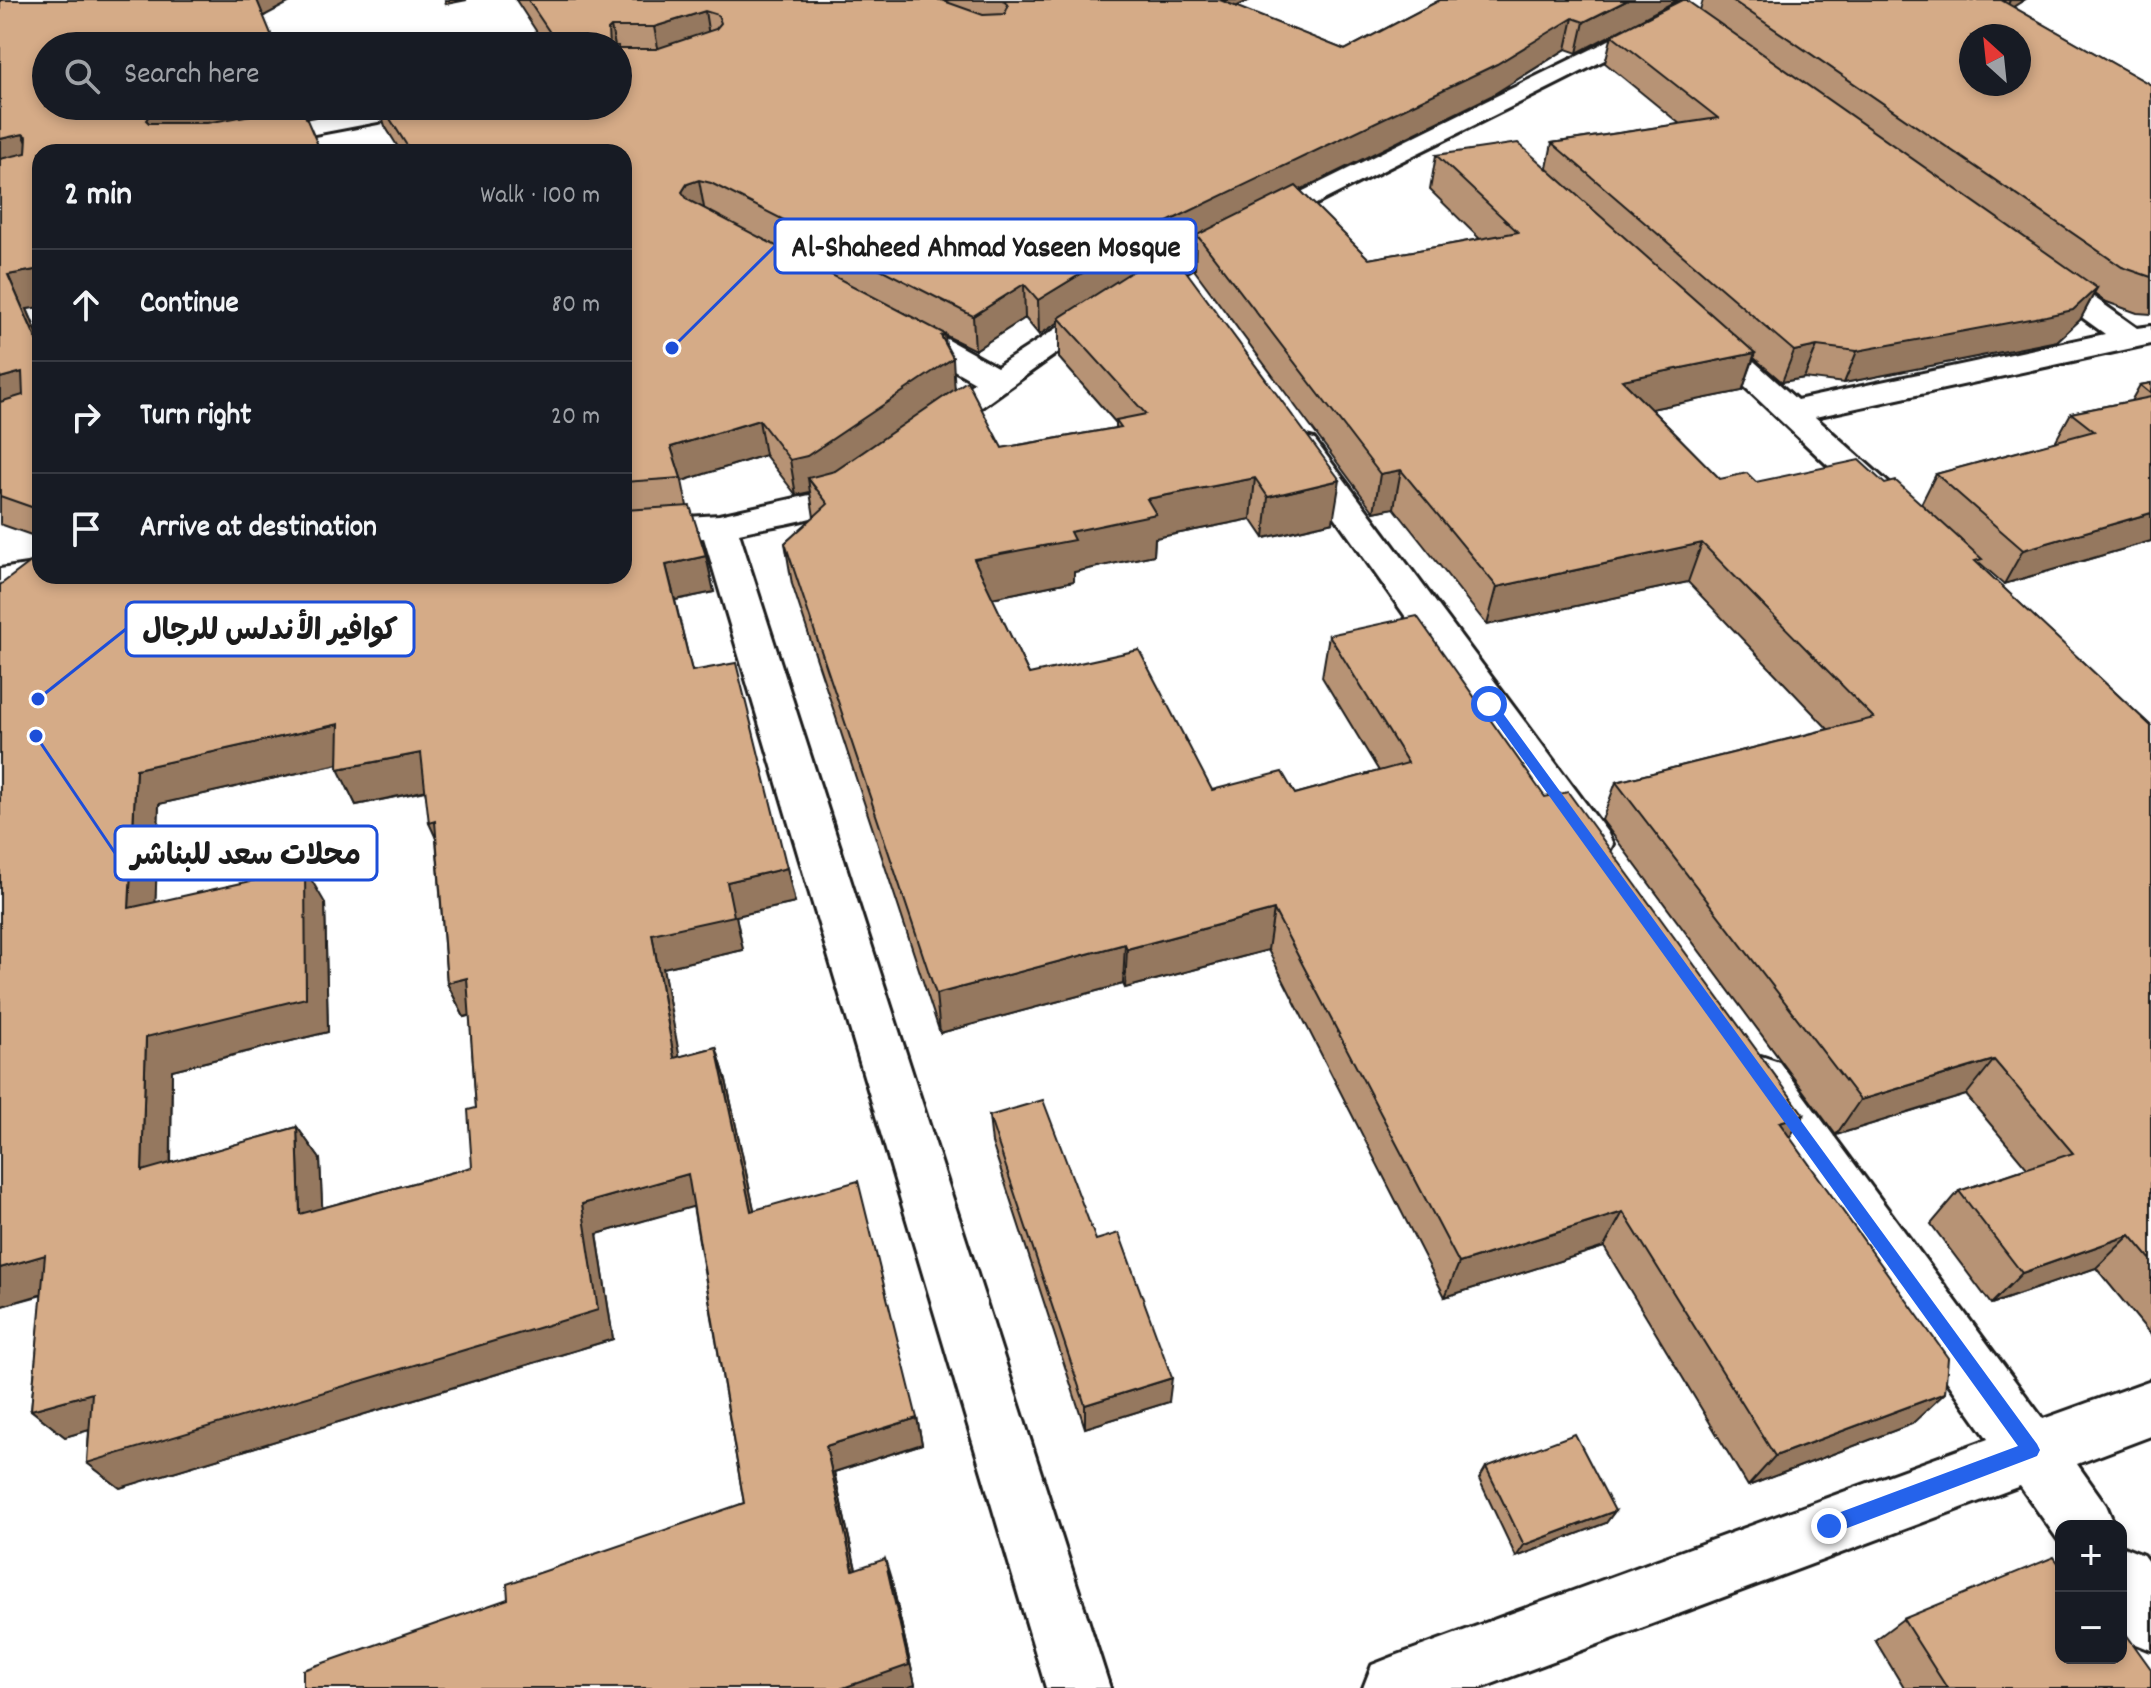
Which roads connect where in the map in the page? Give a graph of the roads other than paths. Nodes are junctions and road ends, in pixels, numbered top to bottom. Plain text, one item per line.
1 (1690, 7) edge
2 (1704, 32) edge
3 (346, 120) edge
4 (219, 144) edge
5 (2014, 255) edge
6 (1172, 267) junction
7 (1200, 305) edge
8 (1680, 311) edge
9 (874, 312) edge
10 (2141, 336) edge
11 (997, 381) junction
12 (1275, 408) edge
13 (1790, 412) junction
14 (719, 526) junction
15 (632, 531) edge
16 (1919, 531) edge
17 (32, 576) edge
18 (0, 581) edge
19 (1611, 871) edge
20 (1732, 1039) edge
21 (2151, 1408) edge
22 (2031, 1450) junction
23 (2081, 1520) edge
24 (2127, 1585) edge
25 (2151, 1619) edge
26 (1078, 1688) edge
27 (1395, 1688) edge

1 - 2 street
1 - 6 street
3 - 4 street
5 - 10 street
6 - 7 street
6 - 11 street
8 - 13 street
9 - 11 street
10 - 13 street
11 - 14 street
12 - 19 street
13 - 16 street
14 - 15 street
14 - 26 street
17 - 18 street
20 - 22 street
21 - 22 street
22 - 23 street
22 - 27 street
24 - 25 street

